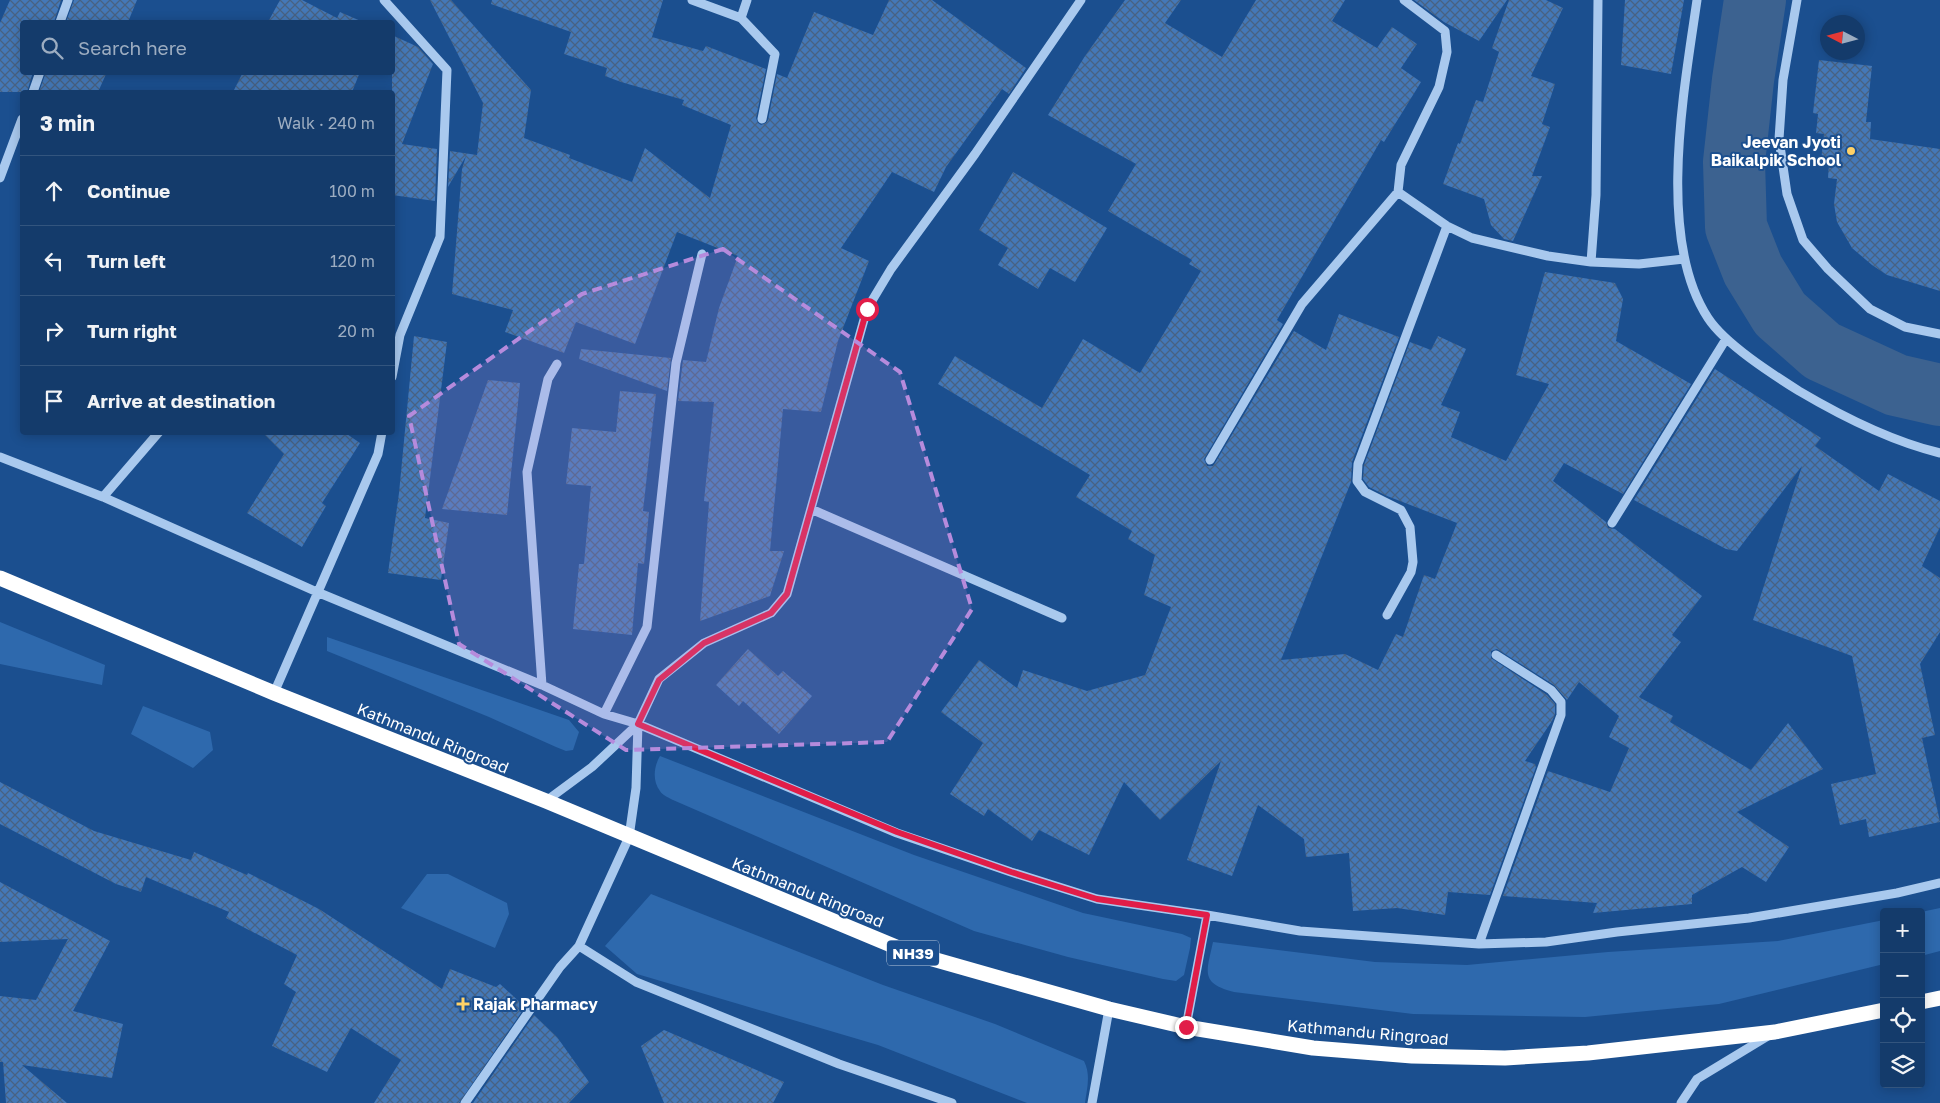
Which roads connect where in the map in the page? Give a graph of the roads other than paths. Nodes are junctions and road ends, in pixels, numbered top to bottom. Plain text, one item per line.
1 (68, 0) edge
2 (384, 0) edge
3 (692, 0) edge
4 (747, 0) edge
5 (1081, 0) edge
6 (1404, 0) edge
7 (1598, 0) edge
8 (1697, 0) edge
9 (1797, 0) edge
10 (741, 18) junction
11 (61, 20) edge
12 (39, 75) edge
13 (34, 90) edge
14 (762, 118) dead end
15 (20, 124) edge
16 (0, 178) edge
17 (1398, 192) junction
18 (1447, 226) junction
19 (702, 254) dead end
20 (1684, 259) junction
21 (1590, 262) junction
22 (1940, 334) edge
23 (1726, 339) junction
24 (395, 361) edge
25 (557, 364) dead end
26 (156, 435) edge
27 (381, 435) edge
28 (1940, 453) edge
29 (0, 457) edge
30 (1210, 460) dead end
31 (104, 497) junction
32 (811, 509) junction
33 (1612, 523) dead end
34 (0, 578) edge
35 (317, 592) junction
36 (1387, 615) dead end
37 (1062, 618) dead end
38 (1496, 656) dead end
39 (542, 685) junction
40 (274, 693) junction
41 (604, 714) junction
42 (638, 724) junction
43 (546, 801) junction
44 (629, 837) junction
45 (1940, 884) edge
46 (1207, 915) junction
47 (1479, 944) junction
48 (580, 946) junction
49 (1940, 998) edge
50 (1925, 1001) edge
51 (1109, 1009) junction
52 (1880, 1011) edge
53 (1186, 1027) junction
54 (1775, 1032) junction
55 (465, 1103) edge
56 (952, 1103) edge
57 (1092, 1103) edge
58 (1681, 1103) edge

1 - 11 street
2 - 24 street
3 - 10 street
4 - 10 street
5 - 32 street
6 - 17 street
7 - 21 street
8 - 20 street
9 - 22 street
10 - 14 street
12 - 13 street
15 - 16 street
17 - 18 street
17 - 30 street
18 - 21 street
18 - 36 street
19 - 41 street
20 - 21 street
20 - 23 street
23 - 28 street
23 - 33 street
25 - 39 street
26 - 31 street
27 - 35 street
29 - 31 street
31 - 35 street
32 - 37 street
32 - 42 street
34 - 40 highway, Kathmandu Ringroad / NH39
35 - 39 street
35 - 40 street
38 - 47 street
39 - 41 street
40 - 43 highway, Kathmandu Ringroad / NH39
41 - 42 street
42 - 43 street
42 - 44 street
42 - 46 street
43 - 44 highway, Kathmandu Ringroad / NH39
44 - 48 street
44 - 51 highway, Kathmandu Ringroad / NH39
45 - 47 street
46 - 47 street
46 - 53 street
48 - 55 street
48 - 56 street
49 - 50 highway
51 - 53 highway, Kathmandu Ringroad / NH39
51 - 57 street
52 - 54 highway, Kathmandu Ringroad / NH39
53 - 54 highway, Kathmandu Ringroad / NH39
54 - 58 street

